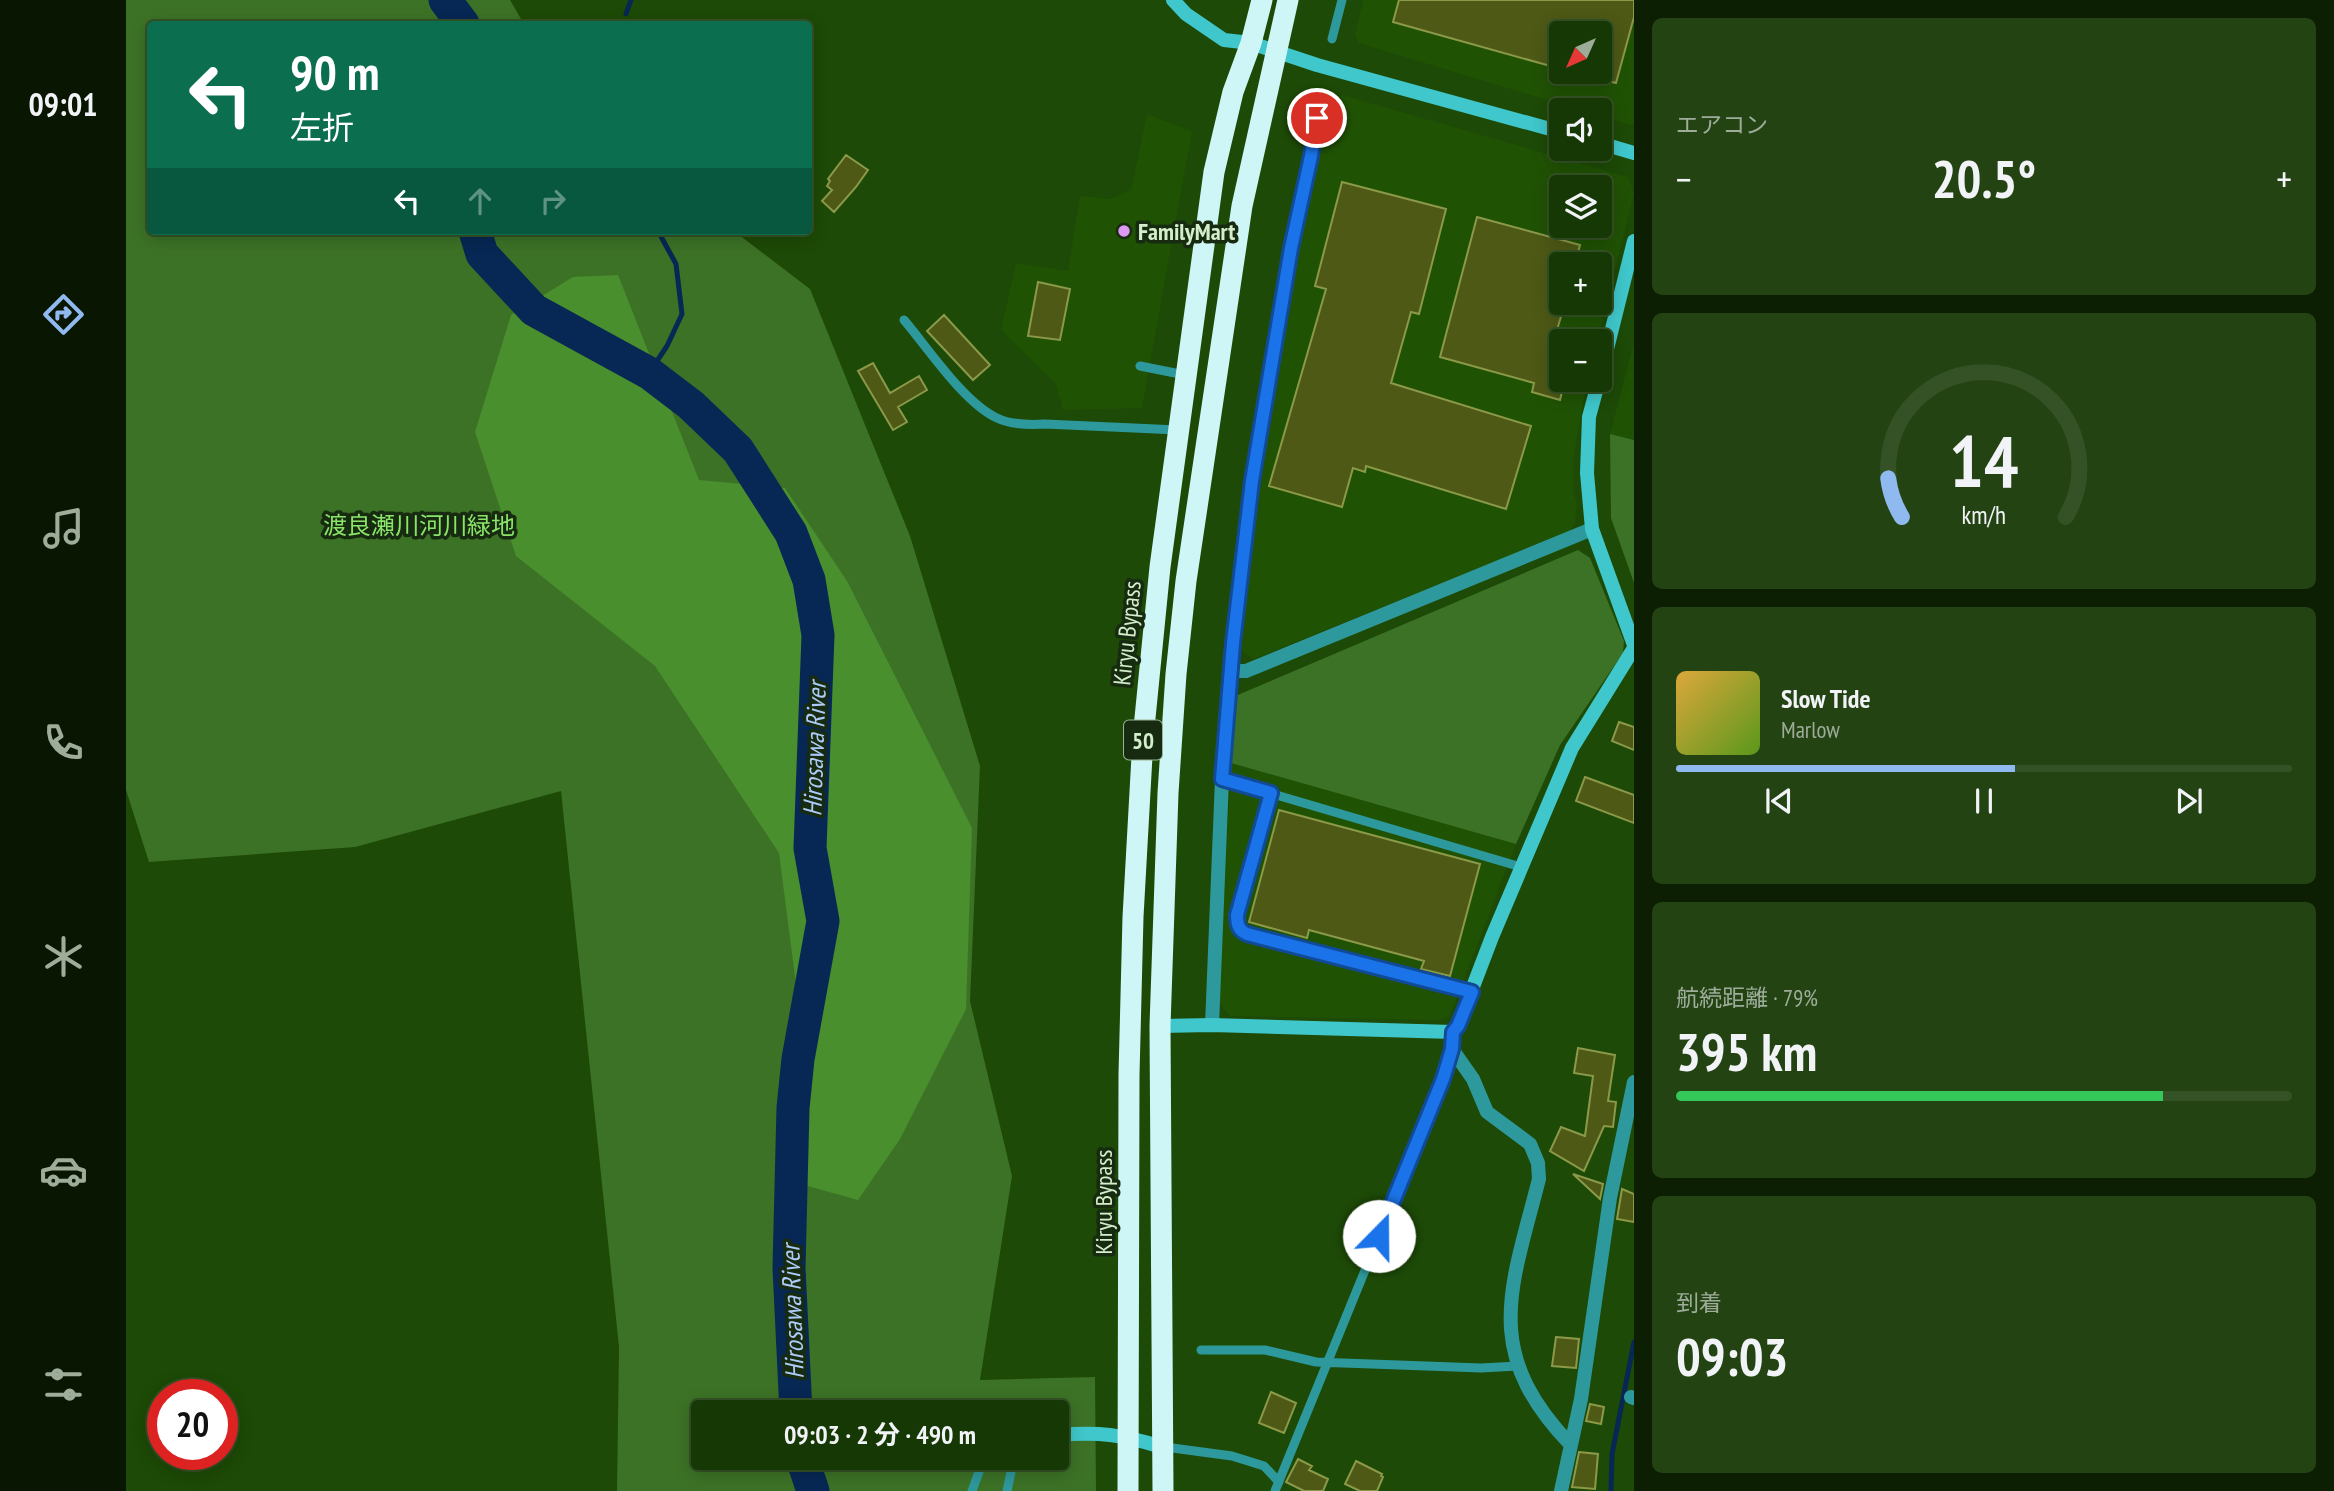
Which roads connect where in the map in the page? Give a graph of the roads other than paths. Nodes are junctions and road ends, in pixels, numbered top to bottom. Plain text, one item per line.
1 (1172, 0) edge
2 (1262, 0) edge
3 (1288, 0) edge
4 (1342, 0) edge
5 (1332, 39) dead end
6 (1251, 43) junction
7 (1277, 52) junction
8 (1320, 99) dead end
9 (1549, 129) edge
10 (1612, 147) edge
11 (1634, 153) edge
12 (1633, 247) edge
13 (904, 320) dead end
14 (1612, 329) edge
15 (1140, 366) dead end
16 (1185, 375) junction
17 (1596, 392) edge
18 (1178, 430) junction
19 (1592, 529) junction
20 (1634, 647) edge
21 (1231, 671) junction
22 (1222, 779) junction
23 (1271, 793) junction
24 (1521, 867) junction
25 (1472, 992) junction
26 (1212, 1025) junction
27 (1160, 1026) junction
28 (1453, 1032) junction
29 (1452, 1049) junction
30 (1634, 1082) edge
31 (1201, 1350) dead end
32 (1328, 1362) junction
33 (1518, 1366) junction
34 (1069, 1433) edge
35 (1129, 1436) junction
36 (1570, 1444) junction
37 (1162, 1447) junction
38 (980, 1470) edge
39 (1011, 1470) edge
40 (1277, 1486) edge
41 (972, 1491) edge
42 (1007, 1491) edge
43 (1128, 1491) edge
44 (1163, 1491) edge
45 (1561, 1491) edge

1 - 6 street
2 - 6 highway, Kiryu Bypass / 50
3 - 7 highway, 50
4 - 5 lane
6 - 7 street
6 - 16 highway, Kiryu Bypass / 50
7 - 9 street
7 - 27 highway, 50
8 - 21 street
10 - 11 street
12 - 14 street
13 - 18 lane
15 - 16 lane
16 - 18 highway, Kiryu Bypass / 50
17 - 19 street
18 - 35 highway, Kiryu Bypass / 50
19 - 20 street
19 - 21 street
20 - 24 street
21 - 22 street
22 - 23 lane
22 - 26 street
23 - 24 lane
23 - 25 lane
24 - 25 street
25 - 28 street
26 - 27 street
26 - 28 street
27 - 37 highway, 50
28 - 29 street
29 - 32 lane
29 - 33 street
30 - 36 street
31 - 32 lane
32 - 33 lane
32 - 40 lane
33 - 36 street
34 - 35 street
35 - 37 street
35 - 43 highway, Kiryu Bypass / 50
36 - 45 street
37 - 40 lane
37 - 44 highway, 50
38 - 41 lane
39 - 42 lane

